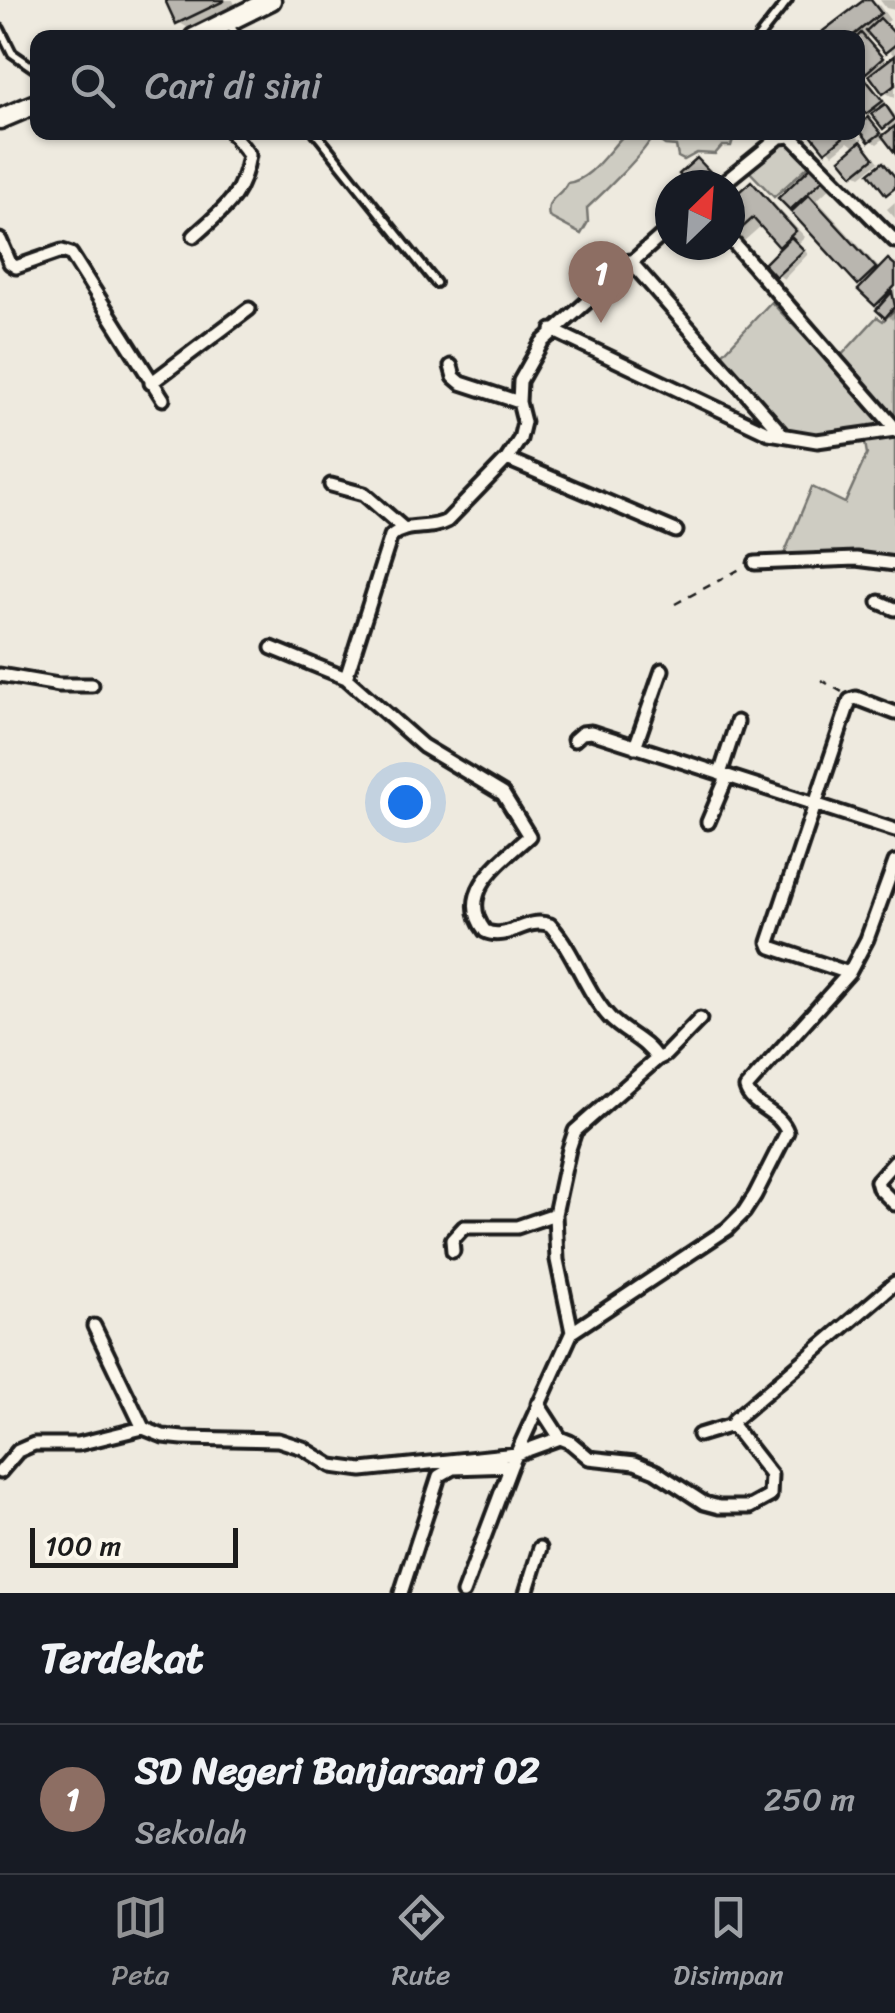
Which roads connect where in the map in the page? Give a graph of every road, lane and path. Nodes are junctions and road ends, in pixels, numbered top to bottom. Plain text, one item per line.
1 (271, 0) edge
2 (788, 0) edge
3 (243, 7) edge
4 (227, 22) junction
5 (0, 29) edge
6 (210, 30) edge
7 (234, 30) edge
8 (764, 30) edge
9 (30, 65) edge
10 (30, 106) edge
11 (0, 119) edge
12 (237, 140) edge
13 (321, 140) edge
14 (776, 140) edge
15 (795, 140) edge
16 (739, 170) edge
17 (194, 236) dead end
18 (0, 240) edge
19 (655, 241) edge
20 (895, 241) edge
21 (745, 257) edge
22 (630, 262) junction
23 (436, 284) dead end
24 (249, 309) dead end
25 (552, 330) junction
26 (451, 366) dead end
27 (152, 383) junction
28 (163, 399) dead end
29 (520, 402) junction
30 (895, 429) edge
31 (785, 438) junction
32 (506, 459) junction
33 (331, 485) dead end
34 (403, 528) junction
35 (676, 531) dead end
36 (755, 563) joint
37 (895, 564) edge
38 (879, 602) dead end
39 (675, 604) dead end
40 (895, 608) edge
41 (272, 648) dead end
42 (662, 670) dead end
43 (0, 675) edge
44 (346, 678) junction
45 (821, 680) dead end
46 (92, 684) dead end
47 (853, 698) junction
48 (895, 712) edge
49 (737, 722) dead end
50 (574, 740) dead end
51 (635, 747) junction
52 (723, 775) junction
53 (815, 804) junction
54 (708, 822) dead end
55 (895, 830) edge
56 (895, 862) edge
57 (849, 973) junction
58 (700, 1019) dead end
59 (657, 1059) junction
60 (895, 1161) edge
61 (895, 1204) edge
62 (556, 1214) junction
63 (453, 1251) dead end
64 (895, 1283) edge
65 (94, 1326) dead end
66 (572, 1332) junction
67 (538, 1404) junction
68 (732, 1426) junction
69 (143, 1428) junction
70 (700, 1435) dead end
71 (560, 1438) junction
72 (513, 1460) junction
73 (0, 1472) edge
74 (540, 1548) dead end
75 (401, 1593) edge
76 (463, 1593) edge
77 (526, 1593) edge

1 - 3 main road
2 - 8 lane
3 - 4 main road
4 - 6 main road
4 - 7 lane
5 - 9 lane
10 - 11 main road
12 - 17 street
13 - 23 lane
14 - 16 street
15 - 20 street
18 - 27 street
19 - 22 street
21 - 30 street
22 - 25 street
22 - 31 street
24 - 27 street
25 - 29 street
25 - 31 street
26 - 29 street
27 - 28 street
29 - 32 street
30 - 31 street
32 - 34 street
32 - 35 street
33 - 34 street
34 - 44 street
36 - 37 street
36 - 39 path
38 - 40 street
41 - 44 street
42 - 51 street
43 - 46 street
44 - 59 street
45 - 47 path
47 - 48 street
47 - 53 street
49 - 52 street
50 - 51 street
51 - 52 street
52 - 53 street
52 - 54 street
53 - 55 street
53 - 57 street
56 - 57 street
57 - 66 street
58 - 59 street
59 - 62 street
60 - 61 street
62 - 63 street
62 - 66 street
64 - 68 street
65 - 69 street
66 - 67 street
67 - 71 street
67 - 72 street
68 - 70 street
68 - 71 street
69 - 72 street
69 - 73 street
71 - 72 street
72 - 75 street
72 - 76 street
74 - 77 street

